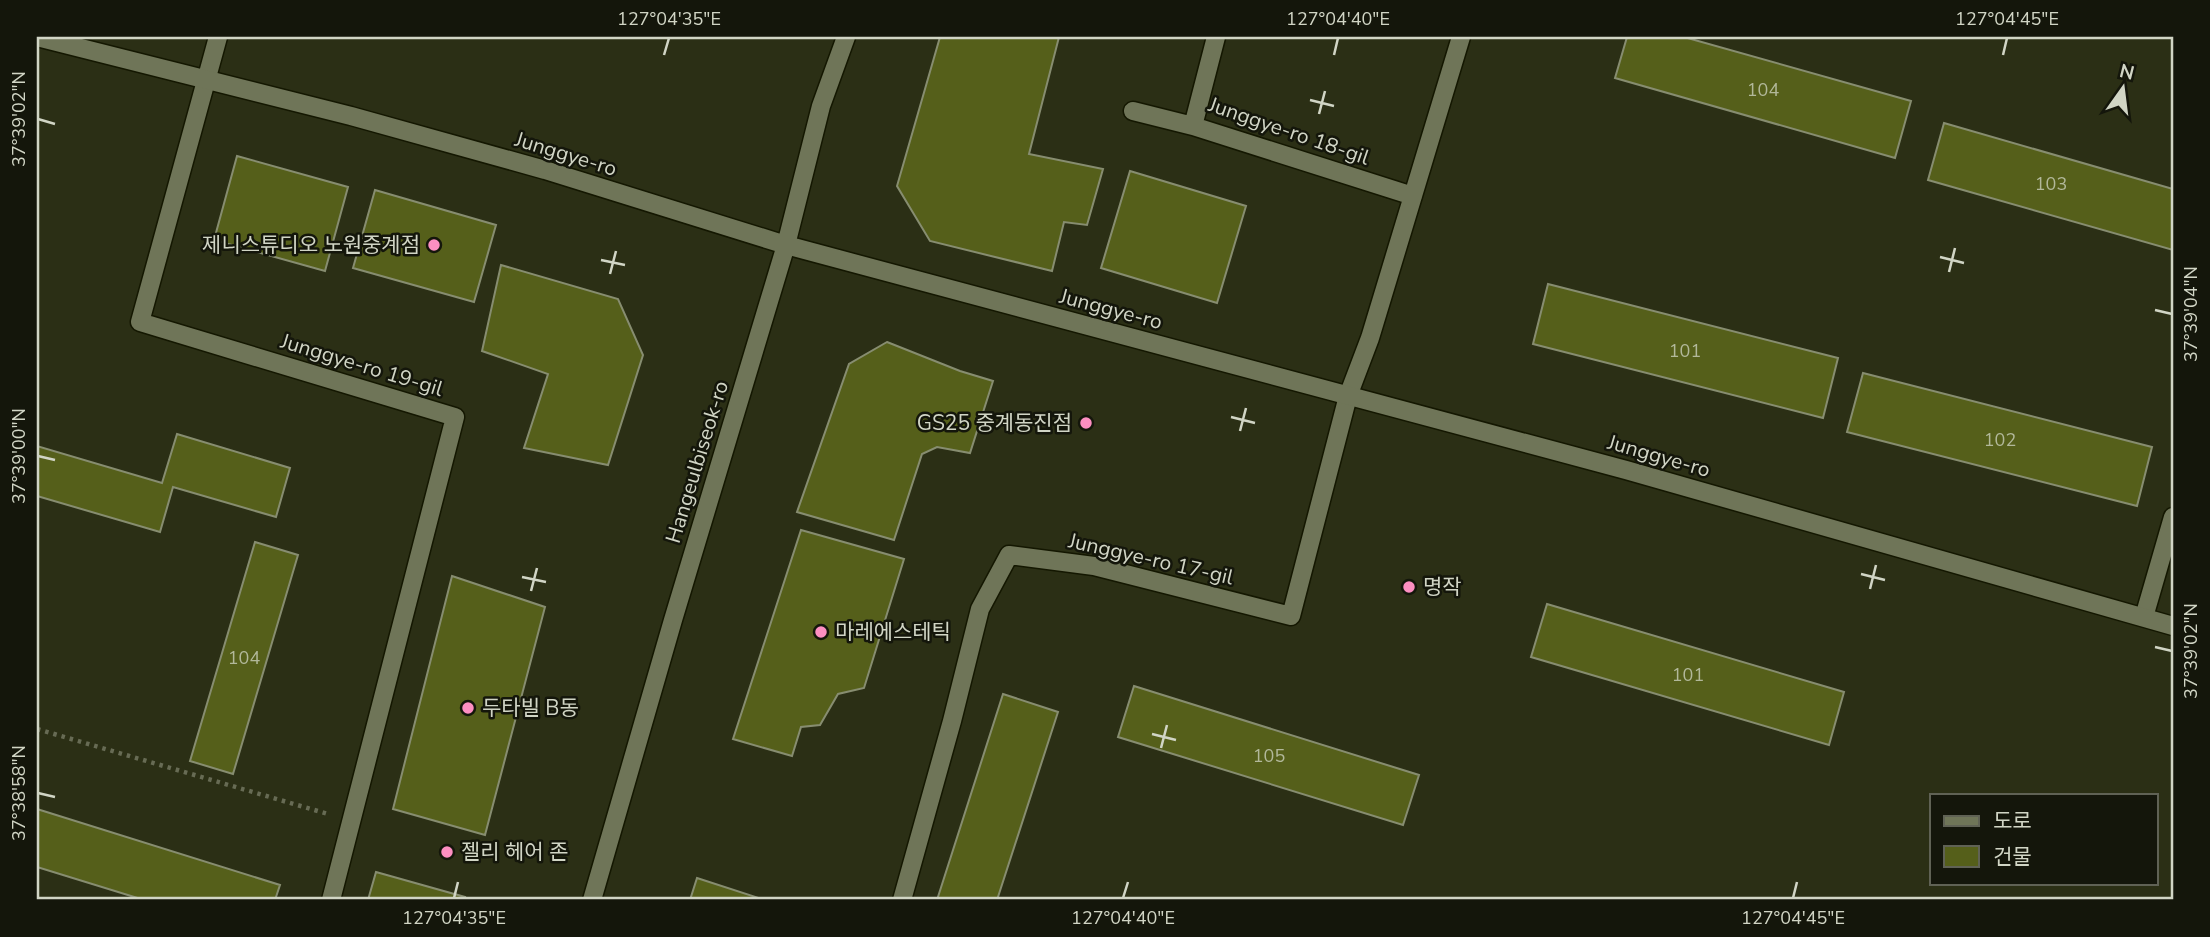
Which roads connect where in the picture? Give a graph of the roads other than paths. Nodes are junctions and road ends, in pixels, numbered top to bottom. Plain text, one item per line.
1 (37, 37) edge
2 (218, 37) edge
3 (846, 37) edge
4 (1216, 37) edge
5 (1461, 37) edge
6 (206, 80) junction
7 (1133, 111) dead end
8 (1193, 126) junction
9 (1413, 196) junction
10 (786, 246) junction
11 (1348, 396) junction
12 (2173, 517) edge
13 (2144, 617) junction
14 (2173, 625) edge
15 (331, 900) edge
16 (592, 900) edge
17 (902, 900) edge

1 - 6 street, Junggye-ro
2 - 6 street
3 - 10 street, Hangeulbiseok-ro
4 - 8 street, Junggye-ro 18-gil
5 - 9 street
6 - 10 street, Junggye-ro
6 - 15 street, Junggye-ro 19-gil
7 - 8 street
8 - 9 street, Junggye-ro 18-gil
9 - 11 street
10 - 11 street, Junggye-ro
10 - 16 street, Hangeulbiseok-ro
11 - 13 street, Junggye-ro
11 - 17 street, Junggye-ro 17-gil
12 - 13 street
13 - 14 street, Junggye-ro

